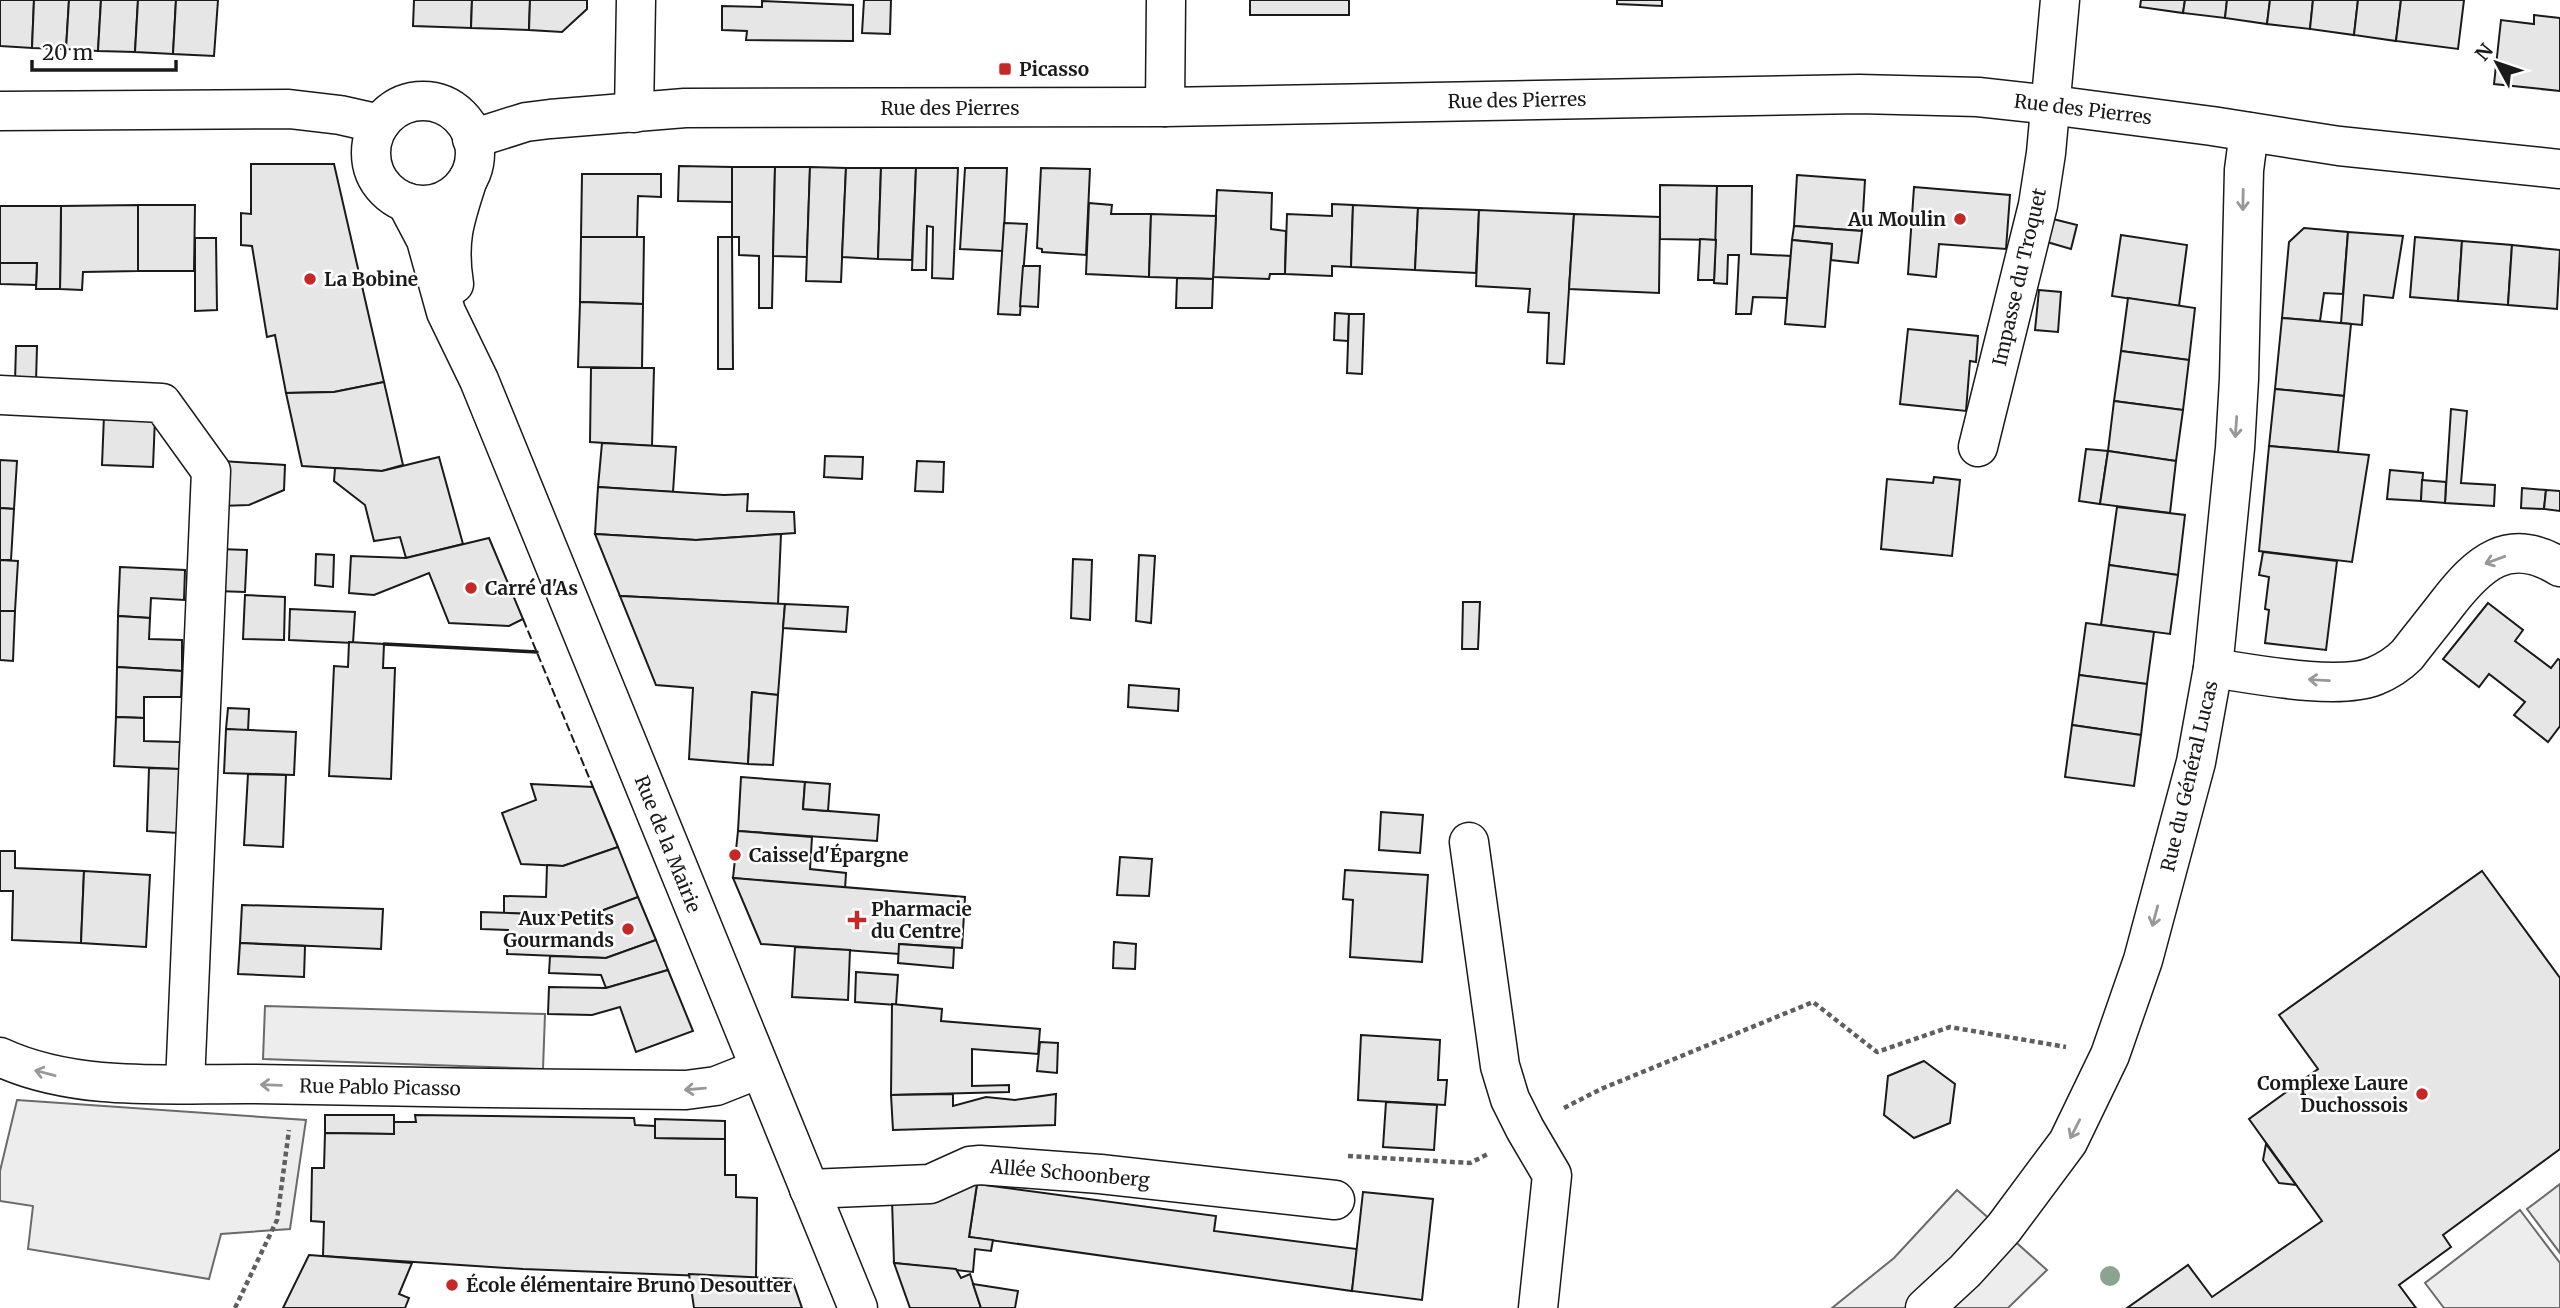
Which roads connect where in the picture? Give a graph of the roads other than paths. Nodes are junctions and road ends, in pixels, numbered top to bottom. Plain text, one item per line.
1 (636, 0) edge
2 (1166, 0) edge
3 (2060, 0) edge
4 (2051, 105) junction
5 (1166, 107) junction
6 (0, 111) edge
7 (634, 113) junction
8 (380, 124) junction
9 (2249, 132) junction
10 (472, 139) junction
11 (2560, 169) edge
12 (468, 178) junction
13 (406, 202) junction
14 (480, 380) junction
15 (0, 396) edge
16 (1978, 447) dead end
17 (2560, 567) edge
18 (2213, 668) junction
19 (1469, 842) dead end
20 (0, 1057) edge
21 (759, 1069) junction
22 (185, 1084) junction
23 (809, 1189) junction
24 (1335, 1200) dead end
25 (858, 1308) edge
26 (1538, 1308) edge
27 (1925, 1308) edge

1 - 7 street
2 - 5 street
3 - 4 street, Impasse du Troquet
4 - 5 street, Rue des Pierres
4 - 9 street, Rue des Pierres
4 - 16 street, Impasse du Troquet
5 - 7 street, Rue des Pierres
6 - 8 street
7 - 10 street, Rue des Pierres
8 - 10 street
8 - 13 street
9 - 11 street, Rue des Pierres
9 -> 18 street, Rue du Général Lucas
10 - 12 street
12 - 13 street
12 - 14 street, Rue de la Mairie
13 - 14 street, Rue de la Mairie
14 - 21 street, Rue de la Mairie
15 - 22 street
17 -> 18 street
18 -> 27 street, Rue du Général Lucas
19 - 26 street
22 -> 20 street, Rue Pablo Picasso
21 -> 22 street, Rue Pablo Picasso
21 - 23 street, Rue de la Mairie
23 - 24 street, Allée Schoonberg
23 - 25 street, Rue de la Mairie

